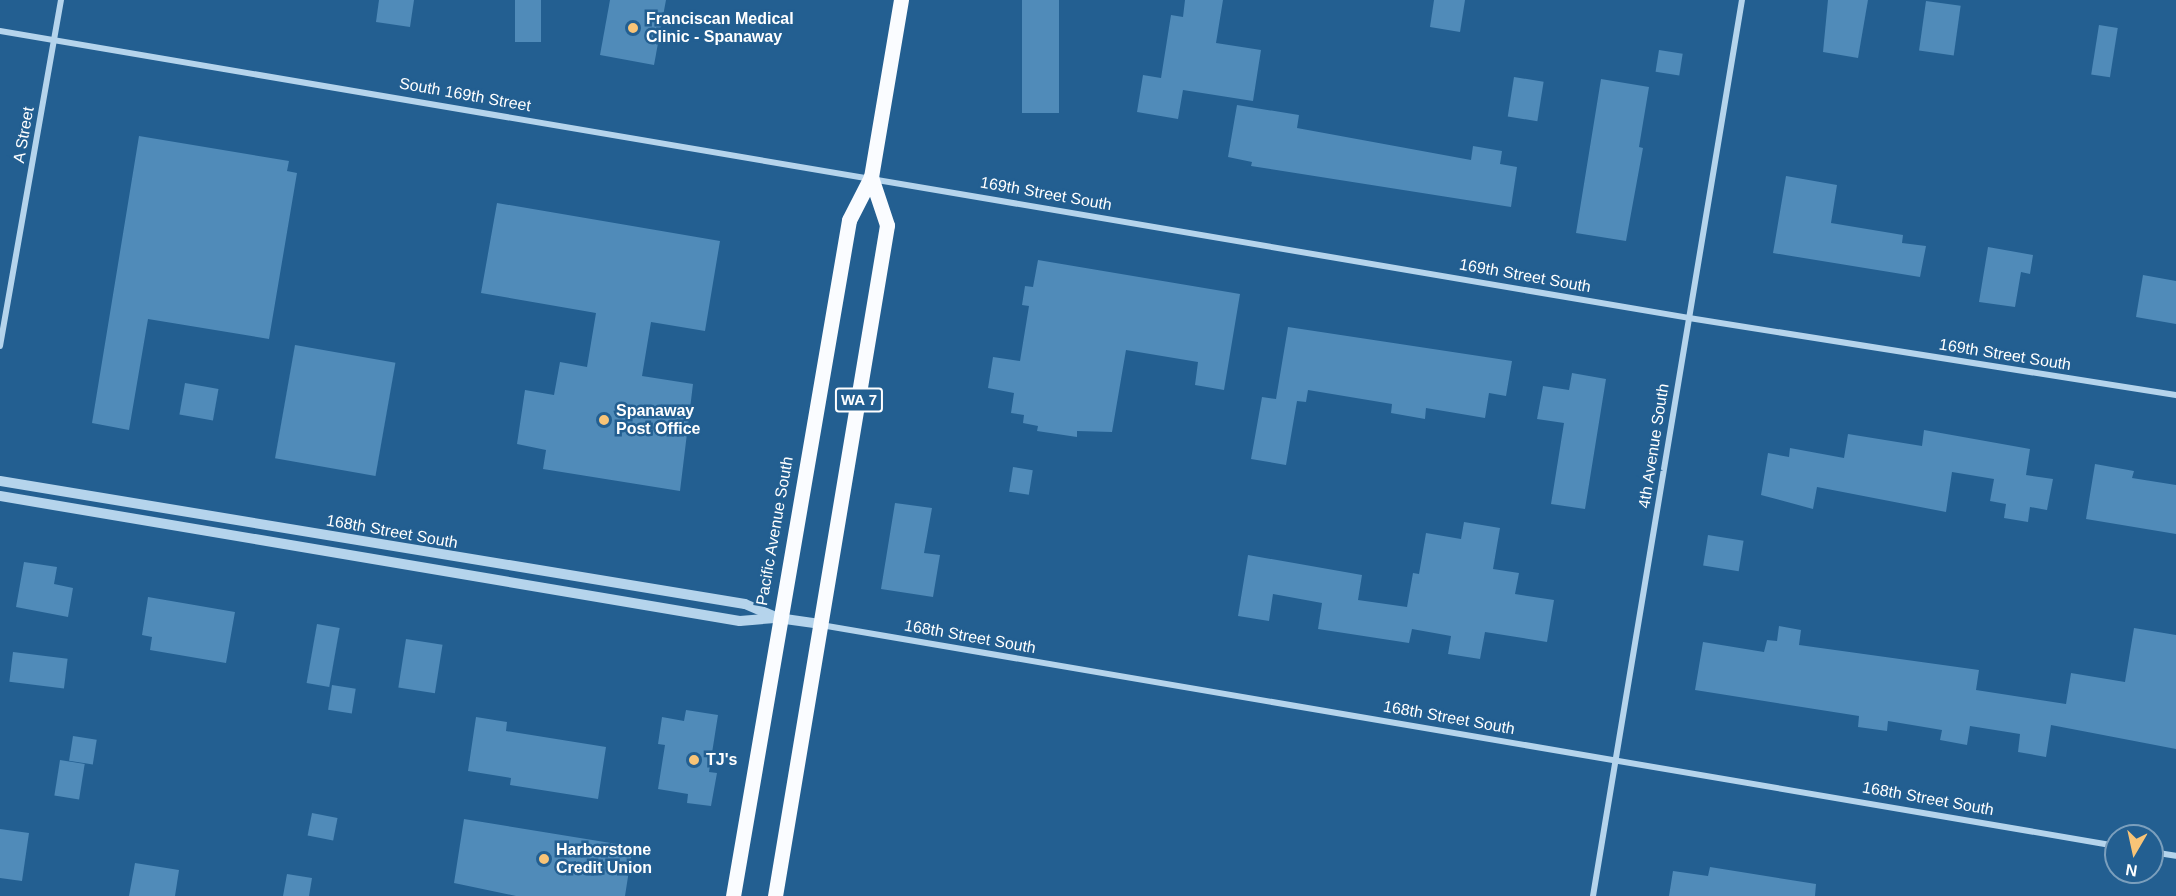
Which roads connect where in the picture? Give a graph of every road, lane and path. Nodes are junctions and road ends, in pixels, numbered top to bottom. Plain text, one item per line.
1 (61, 0) edge
2 (901, 0) edge
3 (1742, 0) edge
4 (0, 31) edge
5 (55, 40) junction
6 (871, 177) junction
7 (1689, 318) junction
8 (0, 346) edge
9 (2176, 395) edge
10 (0, 481) edge
11 (0, 496) edge
12 (778, 618) junction
13 (820, 624) junction
14 (1615, 761) junction
15 (2104, 844) edge
16 (734, 896) edge
17 (775, 896) edge
18 (1593, 896) edge

1 - 5 street, A Street
2 - 6 main road, Pacific Avenue South / WA 7
3 - 7 street, 4th Avenue South
4 - 5 street, South 169th Street
5 - 6 street, South 169th Street
5 - 8 street, A Street
6 - 7 street, 169th Street South
6 - 12 main road, Pacific Avenue South / WA 7
6 - 13 main road, Pacific Avenue South / WA 7
7 - 9 street, 169th Street South
7 - 14 street, 4th Avenue South
10 - 12 street, 168th Street South
11 - 12 street, 168th Street South
12 - 13 street, 168th Street South
12 - 16 main road, Pacific Avenue South / WA 7
13 - 14 street, 168th Street South
13 - 17 main road, Pacific Avenue South / WA 7
14 - 15 street, 168th Street South
14 - 18 street, 4th Avenue South

